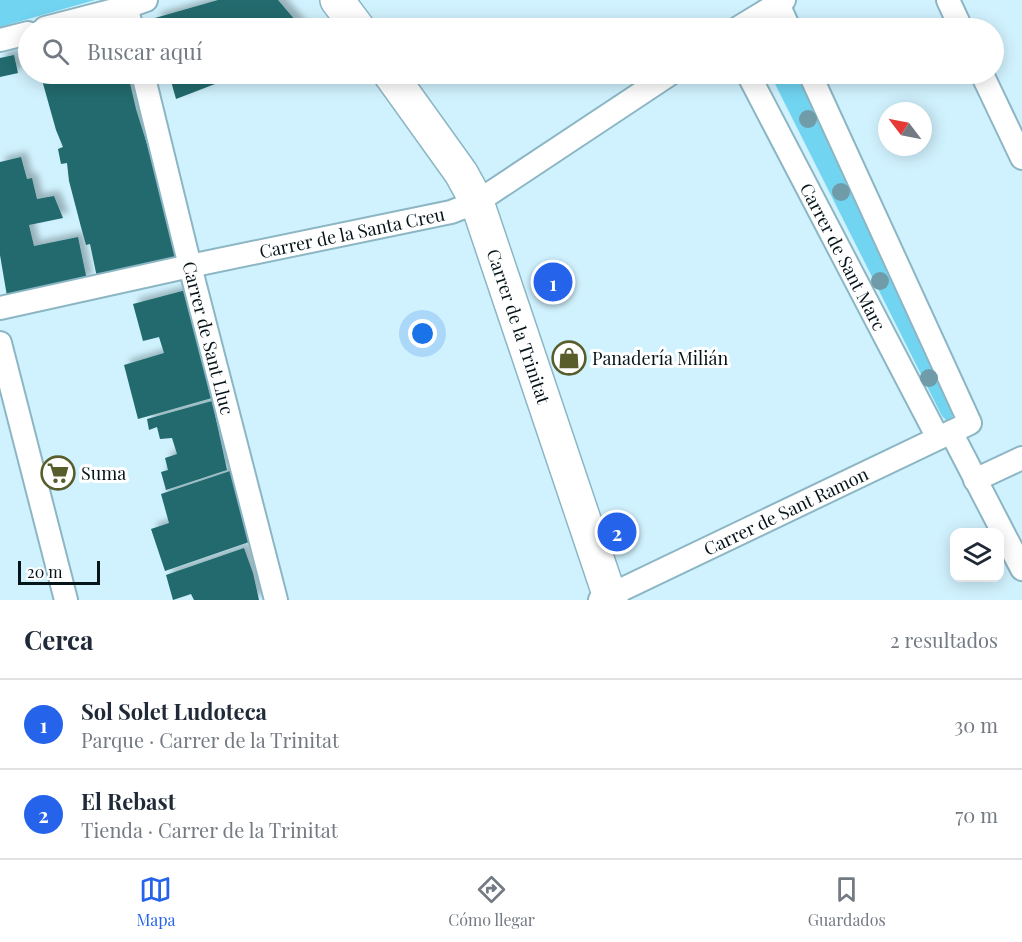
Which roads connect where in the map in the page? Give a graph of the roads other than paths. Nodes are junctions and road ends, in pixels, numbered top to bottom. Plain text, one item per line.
1 (337, 0) edge
2 (948, 0) edge
3 (781, 2) edge
4 (135, 12) edge
5 (101, 18) edge
6 (350, 18) edge
7 (755, 18) edge
8 (786, 18) edge
9 (956, 18) edge
10 (18, 36) edge
11 (0, 40) edge
12 (145, 84) edge
13 (397, 84) edge
14 (655, 84) edge
15 (754, 84) edge
16 (814, 84) edge
17 (987, 84) edge
18 (1022, 158) edge
19 (477, 202) junction
20 (190, 266) junction
21 (0, 308) edge
22 (0, 343) edge
23 (953, 431) junction
24 (1022, 458) edge
25 (975, 480) junction
26 (1022, 569) edge
27 (607, 599) edge
28 (66, 600) edge
29 (276, 600) edge

1 - 6 street
2 - 9 street
3 - 7 street
3 - 8 street
4 - 5 street
10 - 11 street
12 - 20 street, Carrer de Sant Lluc
13 - 19 street, Carrer de la Trinitat
14 - 19 street, Carrer de la Santa Creu
15 - 23 street, Carrer de Sant Marc
16 - 23 street, Carrer de Sant Marc
17 - 18 street
19 - 20 street, Carrer de la Santa Creu
19 - 27 street, Carrer de la Trinitat
20 - 21 street, Carrer de la Santa Creu
20 - 29 street, Carrer de Sant Lluc
22 - 28 street
23 - 25 street, Carrer de Sant Marc
23 - 27 street, Carrer de Sant Ramon
24 - 25 street
25 - 26 street, Carrer de Sant Marc

